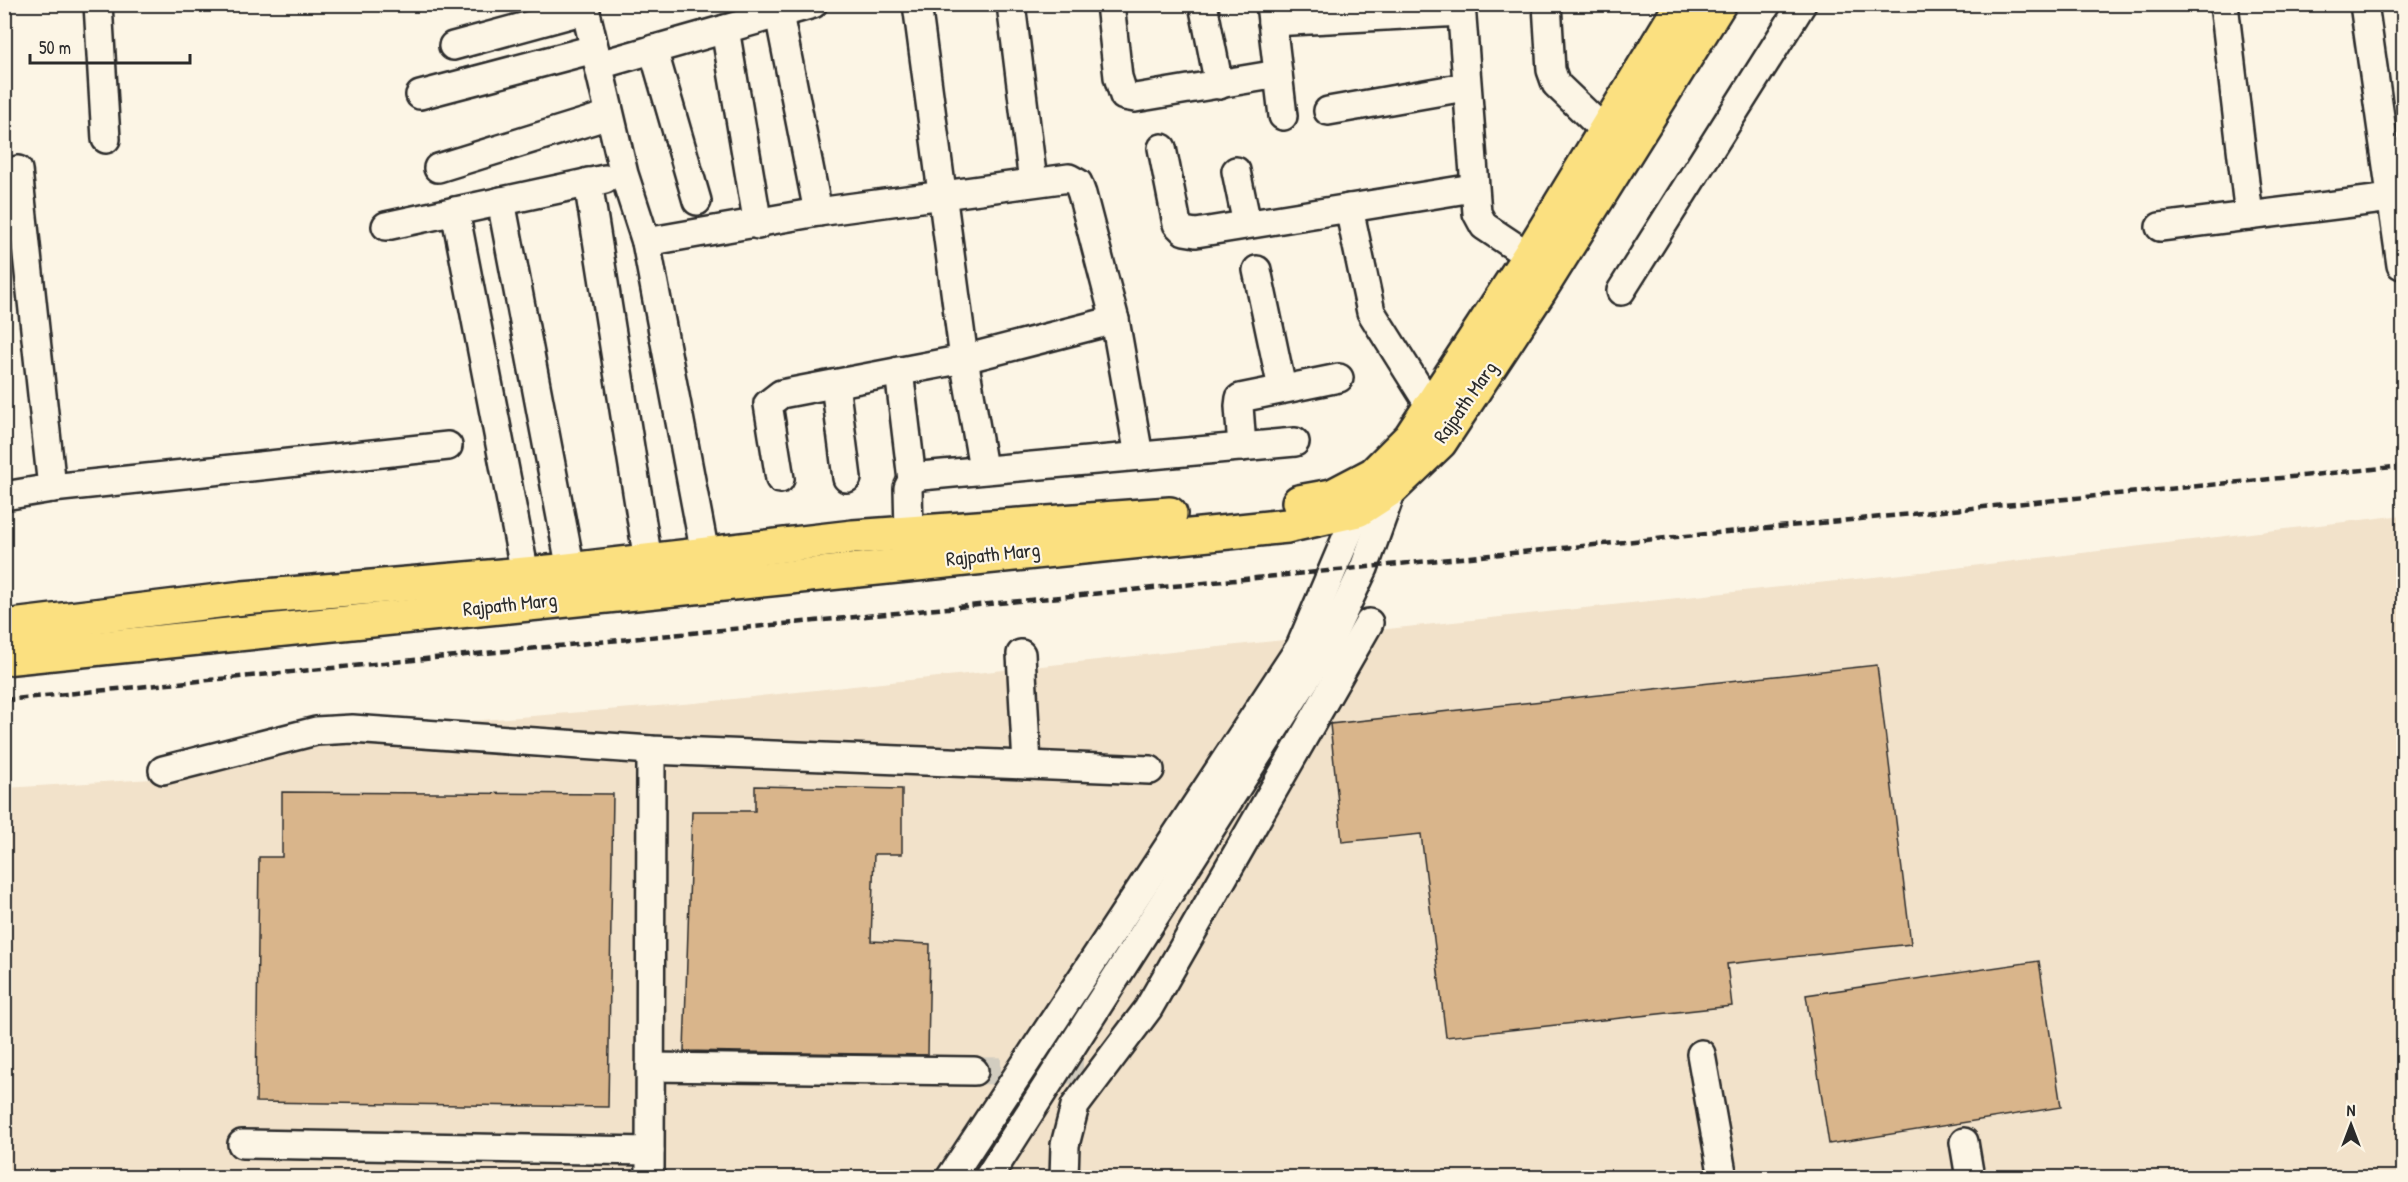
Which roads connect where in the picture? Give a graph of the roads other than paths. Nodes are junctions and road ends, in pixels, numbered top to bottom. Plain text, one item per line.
1 (98, 4) edge
2 (813, 4) edge
3 (917, 4) edge
4 (1011, 4) edge
5 (1110, 4) edge
6 (1203, 4) edge
7 (1547, 4) edge
8 (1682, 4) edge
9 (1719, 4) edge
10 (1802, 4) edge
11 (2224, 4) edge
12 (2364, 4) edge
13 (585, 7) edge
14 (1461, 8) edge
15 (1271, 13) edge
16 (779, 14) junction
17 (725, 29) junction
18 (453, 46) dead end
19 (653, 49) junction
20 (596, 57) junction
21 (1278, 74) junction
22 (1219, 85) junction
23 (1465, 87) junction
24 (420, 95) dead end
25 (1328, 111) dead end
26 (609, 115) junction
27 (1283, 116) dead end
28 (1605, 131) junction
29 (106, 139) dead end
30 (1162, 148) dead end
31 (438, 168) dead end
32 (18, 170) dead end
33 (1236, 171) dead end
34 (624, 174) junction
35 (588, 182) junction
36 (1034, 182) junction
37 (1473, 188) junction
38 (941, 195) junction
39 (2391, 198) junction
40 (501, 201) junction
41 (697, 201) dead end
42 (1349, 208) junction
43 (455, 211) junction
44 (818, 213) junction
45 (2248, 216) junction
46 (1247, 224) junction
47 (758, 225) junction
48 (386, 226) dead end
49 (2160, 227) dead end
50 (646, 242) junction
51 (1529, 255) junction
52 (2401, 265) dead end
53 (1257, 270) dead end
54 (1621, 291) dead end
55 (1115, 320) junction
56 (964, 359) junction
57 (899, 371) junction
58 (1339, 378) dead end
59 (835, 384) junction
60 (1282, 388) junction
61 (1430, 406) junction
62 (1295, 442) dead end
63 (448, 446) dead end
64 (1242, 447) junction
65 (1139, 456) junction
66 (983, 468) junction
67 (847, 478) dead end
68 (780, 479) dead end
69 (912, 480) junction
70 (1383, 481) junction
71 (52, 488) junction
72 (4, 496) edge
73 (1358, 510) junction
74 (909, 533) junction
75 (705, 554) junction
76 (648, 561) junction
77 (571, 570) junction
78 (525, 574) junction
79 (1369, 623) dead end
80 (4, 627) edge
81 (1021, 654) dead end
82 (4, 658) edge
83 (651, 750) junction
84 (1027, 765) junction
85 (163, 770) dead end
86 (1150, 770) dead end
87 (1701, 1054) dead end
88 (650, 1067) junction
89 (974, 1071) tunnel mouth
90 (1964, 1142) dead end
91 (242, 1144) dead end
92 (650, 1164) edge
93 (950, 1178) edge
94 (988, 1178) edge
95 (1064, 1178) edge
96 (1722, 1178) edge
97 (1970, 1178) edge

1 - 29 street
2 - 16 street
3 - 38 street
4 - 36 street
5 - 22 street
6 - 22 street
7 - 28 street
8 - 28 main road, Rajpath Marg
9 - 70 main road, Rajpath Marg
10 - 54 street
11 - 45 street
12 - 39 street
13 - 18 street
13 - 20 street
14 - 15 street
14 - 23 street
15 - 21 street
16 - 17 street
16 - 44 street
17 - 19 street
17 - 47 street
19 - 20 street
19 - 41 street
20 - 24 street
20 - 26 street
21 - 22 street
21 - 27 street
23 - 25 street
23 - 37 street
26 - 31 street
26 - 34 street
28 - 51 main road, Rajpath Marg
30 - 46 street
32 - 71 street
33 - 46 street
34 - 35 street
34 - 50 street
35 - 40 street
35 - 76 street
36 - 38 street
36 - 55 street
37 - 42 street
37 - 51 street
38 - 44 street
38 - 56 street
39 - 45 street
39 - 52 street
40 - 43 street
40 - 77 street
42 - 46 street
42 - 61 street
43 - 48 street
43 - 78 street
44 - 47 street
45 - 49 street
47 - 50 street
50 - 75 street
51 - 61 main road, Rajpath Marg
53 - 60 street
55 - 56 street
55 - 65 street
56 - 57 street
56 - 66 street
57 - 59 street
57 - 69 street
58 - 60 street
59 - 67 street
59 - 68 street
60 - 64 street
61 - 70 main road, Rajpath Marg
62 - 64 street
63 - 71 street
64 - 65 street
65 - 66 street
66 - 69 street
69 - 74 street
70 - 73 main road, Rajpath Marg
70 - 74 main road, Rajpath Marg
70 - 94 street
71 - 72 street
73 - 82 main road, Rajpath Marg
73 - 93 street
74 - 75 main road, Rajpath Marg
75 - 76 main road, Rajpath Marg
76 - 77 main road, Rajpath Marg
77 - 78 main road, Rajpath Marg
78 - 80 main road, Rajpath Marg
79 - 95 street
81 - 84 street
83 - 84 street
83 - 85 street
83 - 88 street
84 - 86 street
87 - 96 street
88 - 89 street
88 - 92 street
90 - 97 street
91 - 92 street

